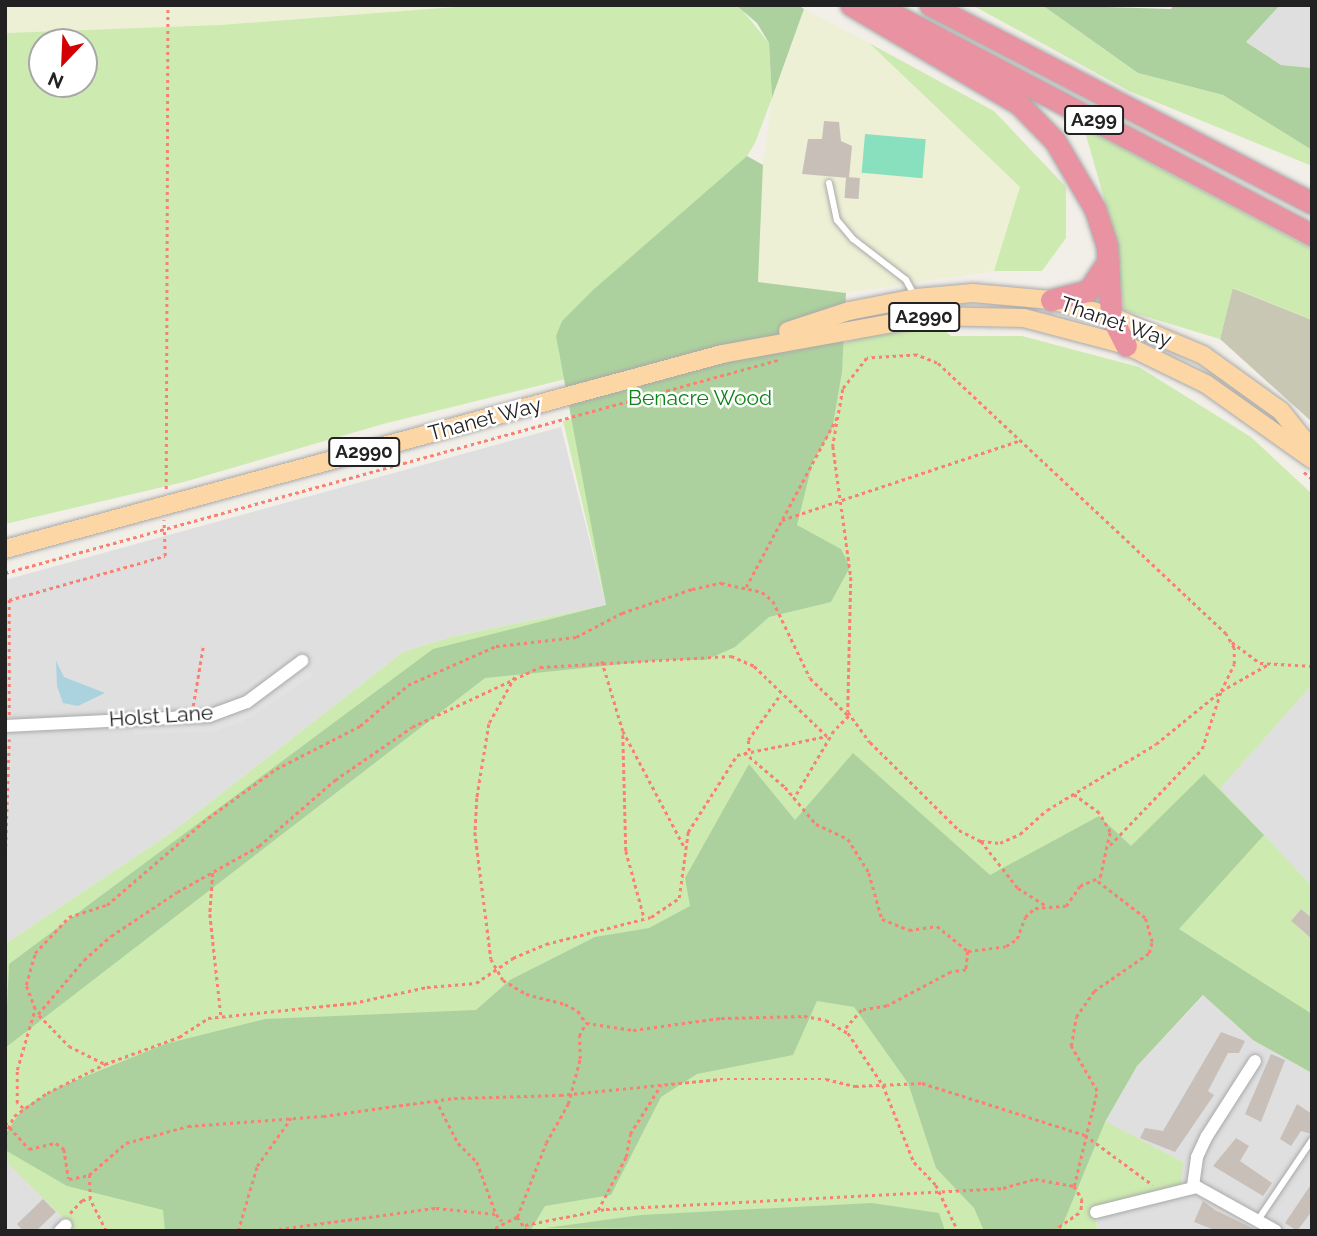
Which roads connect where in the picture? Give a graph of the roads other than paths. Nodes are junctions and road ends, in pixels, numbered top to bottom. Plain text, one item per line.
1 (851, 5) edge
2 (876, 5) edge
3 (930, 5) edge
4 (1145, 115) junction
5 (829, 183) dead end
6 (1312, 187) edge
7 (1312, 203) edge
8 (1312, 235) edge
9 (1108, 260) junction
10 (916, 298) junction
11 (1051, 300) junction
12 (1111, 316) junction
13 (1126, 345) junction
14 (722, 354) junction
15 (1312, 450) edge
16 (1307, 465) edge
17 (5, 549) edge
18 (302, 661) dead end
19 (7, 725) edge
20 (1255, 1061) dead end
21 (1312, 1140) edge
22 (1193, 1186) junction
23 (1096, 1212) road end
24 (1258, 1220) junction
25 (1276, 1231) edge

1 - 9 highway
2 - 8 highway, A299
3 - 4 highway, A299
4 - 6 highway
4 - 7 highway, A299
5 - 10 lane
9 - 11 highway
9 - 12 highway
10 - 11 main road, Thanet Way / A2990
10 - 14 main road, Thanet Way / A2990
11 - 12 main road, Thanet Way / A2990
12 - 13 highway
12 - 15 main road, Thanet Way / A2990
13 - 14 main road, Thanet Way / A2990
13 - 16 main road, Thanet Way / A2990
14 - 17 main road, Thanet Way / A2990
18 - 19 street, Holst Lane
20 - 22 street
21 - 24 lane
22 - 23 street
22 - 24 street
24 - 25 street

